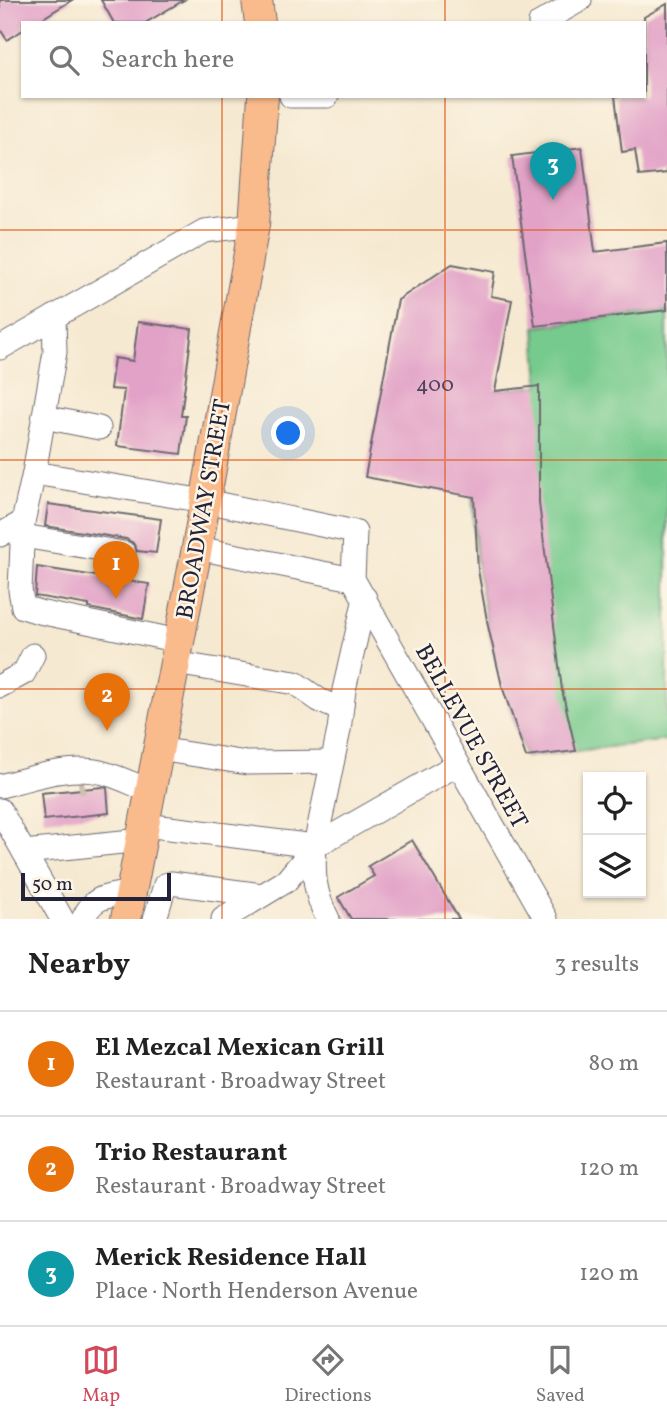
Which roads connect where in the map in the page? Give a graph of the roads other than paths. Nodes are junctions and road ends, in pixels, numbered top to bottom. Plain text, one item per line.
1 (257, 0) edge
2 (580, 0) edge
3 (260, 21) edge
4 (543, 21) edge
5 (263, 98) edge
6 (254, 225) junction
7 (54, 317) junction
8 (0, 348) edge
9 (44, 417) junction
10 (99, 428) dead end
11 (34, 472) junction
12 (205, 501) junction
13 (23, 529) junction
14 (0, 535) edge
15 (197, 548) junction
16 (124, 553) dead end
17 (359, 589) junction
18 (177, 652) junction
19 (33, 655) dead end
20 (0, 686) edge
21 (341, 710) junction
22 (158, 749) junction
23 (332, 762) junction
24 (458, 764) junction
25 (0, 786) edge
26 (150, 790) junction
27 (0, 810) edge
28 (144, 832) junction
29 (315, 846) junction
30 (24, 852) junction
31 (262, 895) junction
32 (129, 905) edge
33 (543, 918) edge
34 (61, 919) edge
35 (83, 919) edge
36 (155, 919) edge
37 (223, 919) edge
38 (328, 919) edge

1 - 3 main road
2 - 4 street
5 - 6 main road, BROADWAY STREET
6 - 7 street
6 - 12 main road, BROADWAY STREET
7 - 8 street
7 - 9 street
9 - 10 street
9 - 11 street
11 - 12 street
11 - 13 street
12 - 15 main road, BROADWAY STREET
12 - 17 street
13 - 14 street
13 - 16 street
13 - 18 street
15 - 17 street
15 - 18 main road, BROADWAY STREET
17 - 21 street
17 - 24 street, BELLEVUE STREET
18 - 21 street
18 - 22 main road, BROADWAY STREET
19 - 20 street
21 - 23 street
22 - 23 street
22 - 26 main road, BROADWAY STREET
23 - 29 street
24 - 29 street
24 - 33 street, BELLEVUE STREET
25 - 26 street
26 - 28 main road, BROADWAY STREET
27 - 30 street
28 - 29 street
28 - 30 street
28 - 32 main road, BROADWAY STREET
29 - 31 street
29 - 38 street
30 - 34 street
31 - 36 street
31 - 37 street
32 - 35 street

